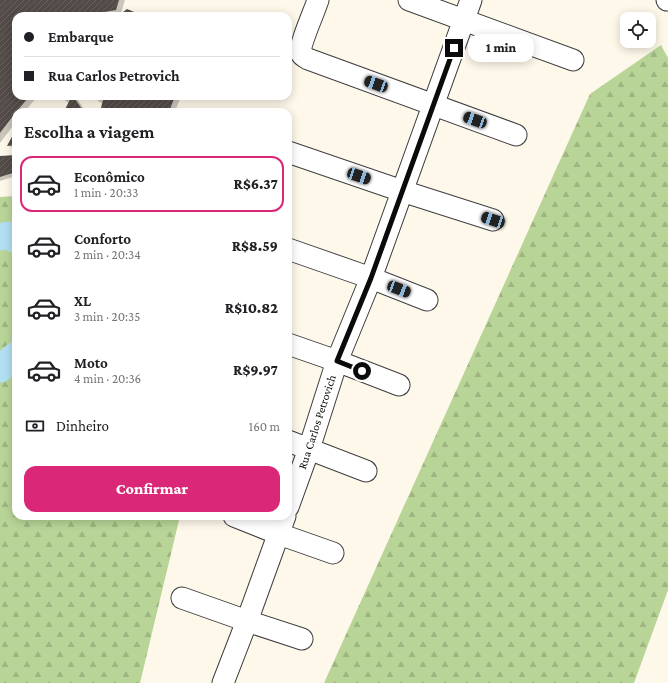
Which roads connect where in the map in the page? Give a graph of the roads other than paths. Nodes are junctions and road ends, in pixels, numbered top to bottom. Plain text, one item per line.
1 (318, 0) edge
2 (409, 0) edge
3 (471, 0) edge
4 (464, 21) junction
5 (573, 60) dead end
6 (433, 104) junction
7 (516, 135) dead end
8 (292, 153) edge
9 (402, 190) junction
10 (493, 220) dead end
11 (292, 250) edge
12 (371, 278) junction
13 (427, 300) dead end
14 (292, 345) edge
15 (337, 361) junction
16 (399, 385) dead end
17 (292, 443) edge
18 (309, 449) junction
19 (366, 471) dead end
20 (292, 497) edge
21 (255, 520) edge
22 (282, 525) edge
23 (333, 553) dead end
24 (182, 598) dead end
25 (247, 621) junction
26 (302, 639) dead end
27 (223, 683) edge

1 - 6 street
2 - 4 street
3 - 4 street, Rua Carlos Petrovich
4 - 5 street
4 - 6 street, Rua Carlos Petrovich
6 - 7 street
6 - 9 street, Rua Carlos Petrovich
8 - 9 street
9 - 10 street
9 - 12 street, Rua Carlos Petrovich
11 - 12 street
12 - 13 street
12 - 15 street, Rua Carlos Petrovich
14 - 15 street
15 - 16 street
15 - 18 street, Rua Carlos Petrovich
17 - 18 street
18 - 19 street
18 - 20 street, Rua Carlos Petrovich
21 - 22 street
22 - 23 street
22 - 25 street
24 - 25 street
25 - 26 street
25 - 27 street

